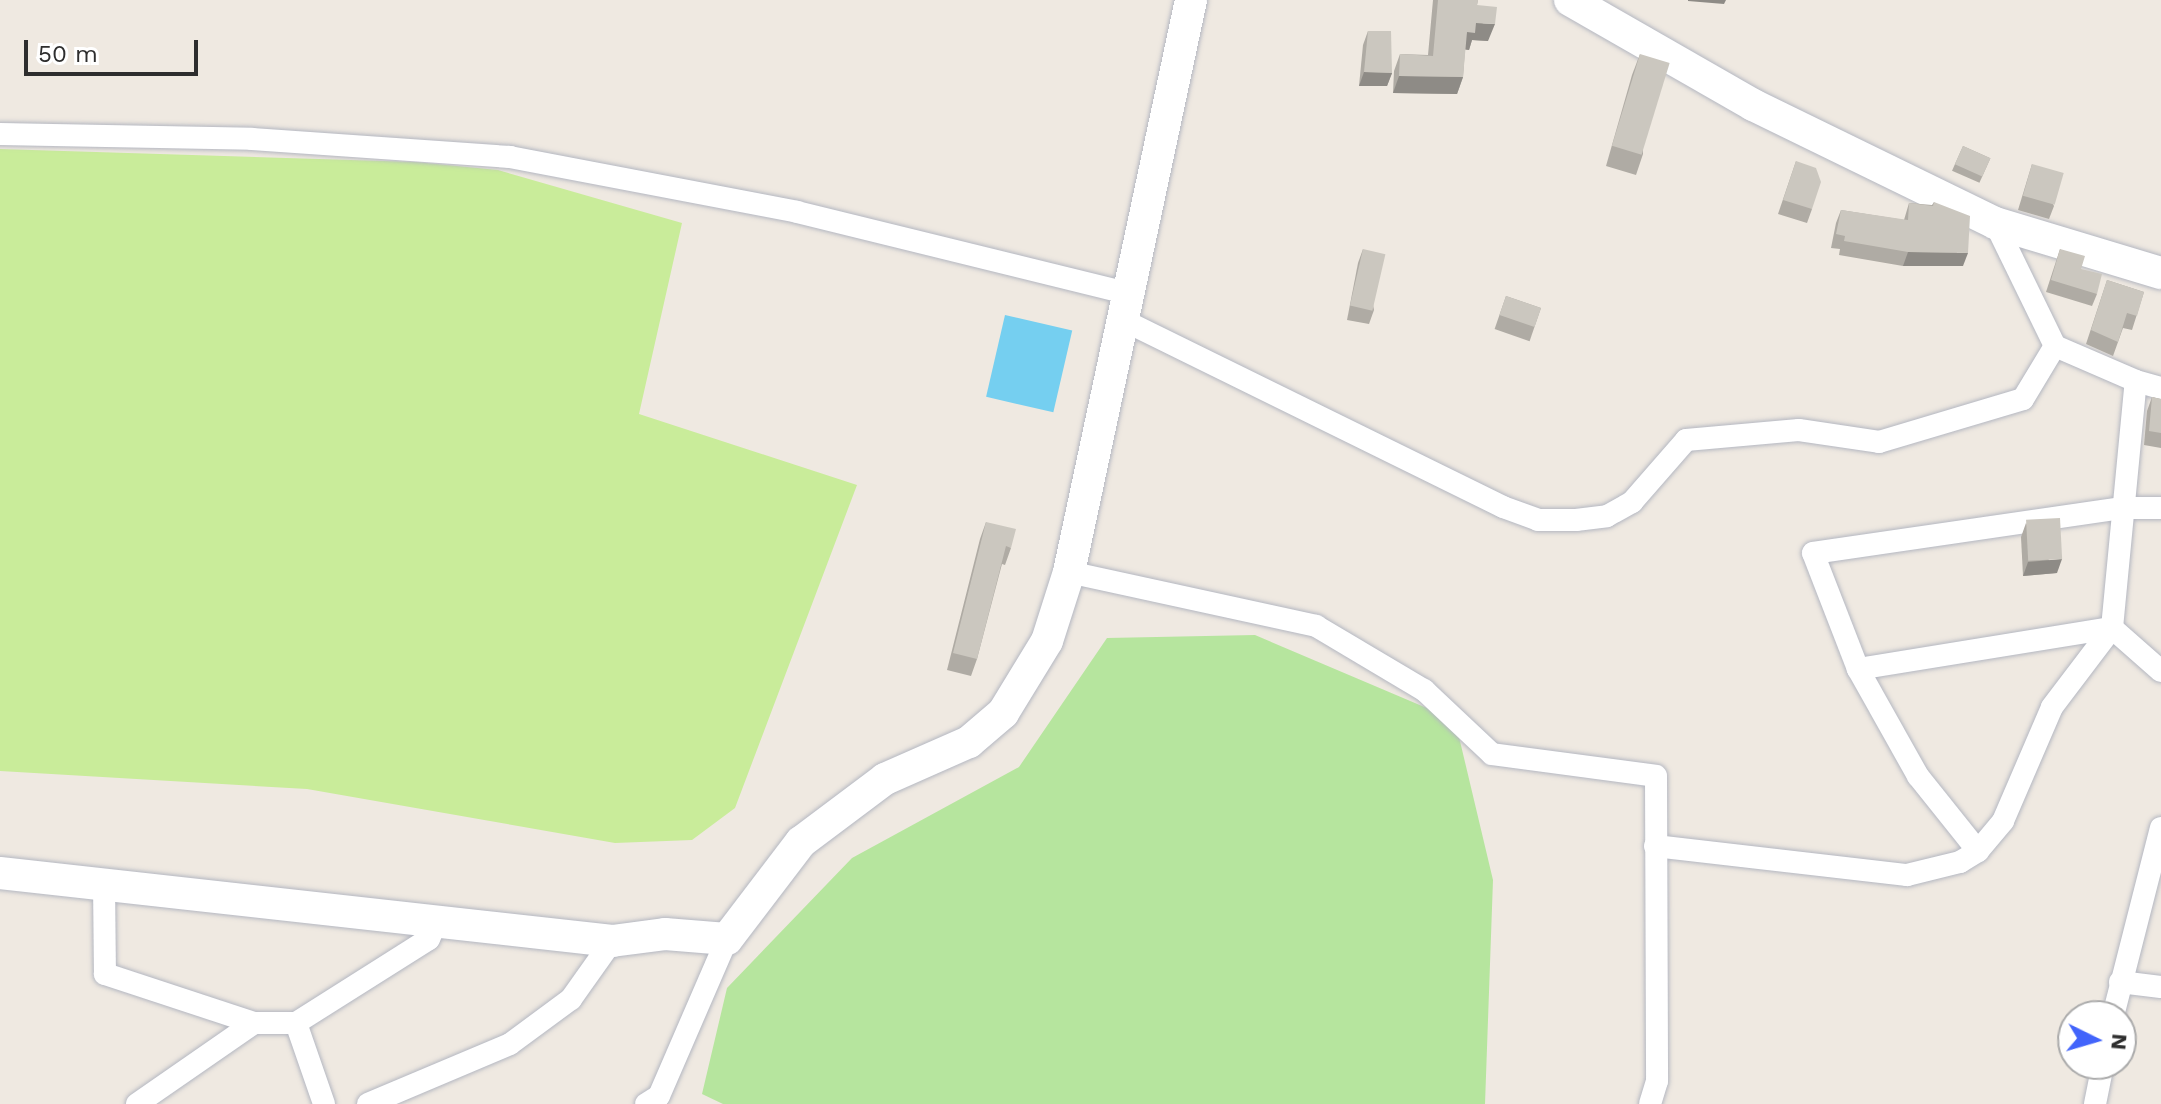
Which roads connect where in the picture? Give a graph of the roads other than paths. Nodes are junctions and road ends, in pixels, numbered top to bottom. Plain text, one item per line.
1 (1191, 0) edge
2 (1570, 0) edge
3 (0, 134) edge
4 (1995, 223) junction
5 (2161, 273) edge
6 (1126, 306) junction
7 (2055, 346) junction
8 (2136, 381) junction
9 (2161, 388) edge
10 (2123, 508) junction
11 (2161, 508) edge
12 (1069, 572) junction
13 (2112, 628) junction
14 (1858, 669) junction
15 (2161, 671) edge
16 (2161, 828) edge
17 (1655, 846) junction
18 (1978, 851) junction
19 (0, 873) edge
20 (104, 882) junction
21 (435, 925) junction
22 (727, 939) junction
23 (612, 941) junction
24 (2120, 982) junction
25 (2161, 987) edge
26 (2116, 1000) edge
27 (254, 1023) junction
28 (296, 1023) junction
29 (2100, 1080) edge
30 (137, 1104) edge
31 (324, 1104) edge
32 (368, 1104) edge
33 (646, 1104) edge
34 (1650, 1104) edge
35 (2095, 1104) edge

1 - 6 street
2 - 4 street
3 - 6 street
4 - 5 street
4 - 7 street
6 - 7 street
6 - 12 street
7 - 8 street
8 - 9 street
8 - 10 street
10 - 11 street
10 - 13 street
10 - 14 street
12 - 17 street
12 - 22 street
13 - 14 street
13 - 15 street
13 - 18 street
14 - 18 street
16 - 24 street
17 - 18 street
17 - 34 street
19 - 20 street
20 - 21 street
20 - 27 street
21 - 23 street
21 - 28 street
22 - 23 street
22 - 33 street
23 - 32 street
24 - 25 street
24 - 26 street
27 - 28 street
27 - 30 street
28 - 31 street
29 - 35 street

